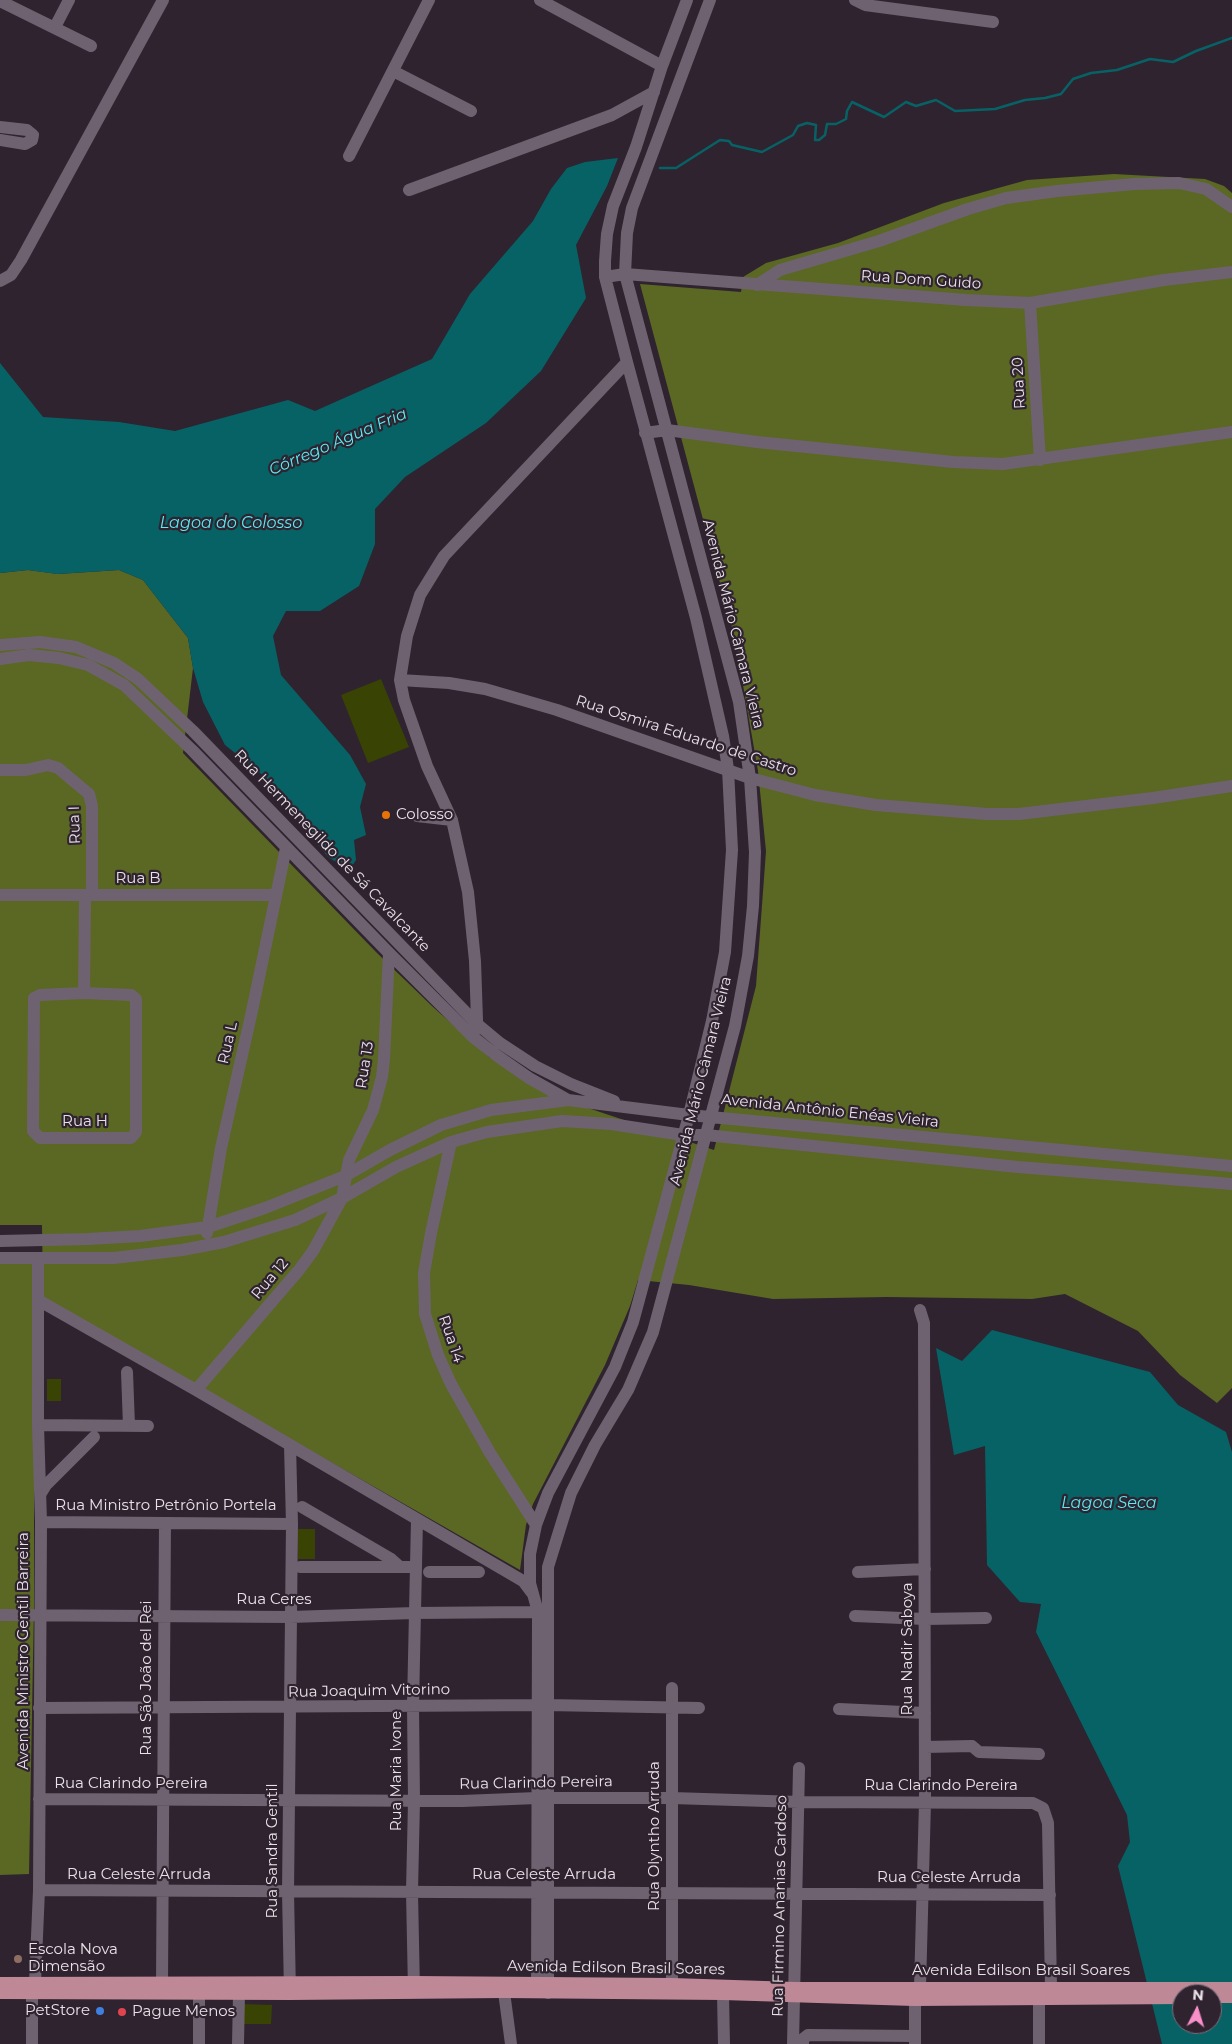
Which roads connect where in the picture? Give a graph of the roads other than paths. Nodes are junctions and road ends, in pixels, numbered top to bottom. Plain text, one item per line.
1 (69, 0) edge
2 (163, 0) edge
3 (429, 0) edge
4 (540, 0) edge
5 (687, 0) edge
6 (710, 0) edge
7 (855, 0) edge
8 (0, 1) edge
9 (993, 22) dead end
10 (55, 27) junction
11 (91, 46) dead end
12 (662, 66) junction
13 (393, 70) junction
14 (654, 92) junction
15 (472, 111) dead end
16 (0, 127) edge
17 (0, 140) edge
18 (349, 156) dead end
19 (409, 190) dead end
20 (1232, 207) edge
21 (1231, 270) edge
22 (625, 274) junction
23 (605, 277) junction
24 (0, 281) edge
25 (758, 285) junction
26 (1030, 303) junction
27 (626, 362) junction
28 (667, 430) junction
29 (1232, 432) edge
30 (645, 433) junction
31 (1040, 460) junction
32 (0, 645) edge
33 (0, 659) edge
34 (400, 680) junction
35 (728, 769) junction
36 (0, 770) edge
37 (750, 778) junction
38 (1232, 786) edge
39 (417, 816) dead end
40 (452, 820) junction
41 (286, 848) junction
42 (0, 895) edge
43 (88, 895) junction
44 (275, 895) junction
45 (389, 954) junction
46 (84, 993) junction
47 (476, 1022) junction
48 (473, 1037) junction
49 (568, 1100) junction
50 (635, 1109) junction
51 (689, 1115) junction
52 (711, 1116) junction
53 (683, 1135) junction
54 (706, 1135) junction
55 (451, 1142) junction
56 (1230, 1165) edge
57 (345, 1176) junction
58 (1232, 1184) edge
59 (342, 1198) junction
60 (208, 1227) junction
61 (0, 1241) edge
62 (205, 1245) junction
63 (0, 1258) edge
64 (38, 1258) junction
65 (38, 1300) junction
66 (920, 1310) dead end
67 (127, 1372) dead end
68 (196, 1390) junction
69 (38, 1425) junction
70 (129, 1426) junction
71 (148, 1426) dead end
72 (94, 1437) dead end
73 (290, 1445) junction
74 (41, 1493) junction
75 (302, 1507) dead end
76 (417, 1519) junction
77 (41, 1522) junction
78 (165, 1523) junction
79 (292, 1524) junction
80 (536, 1525) junction
81 (300, 1566) dead end
82 (400, 1567) junction
83 (925, 1569) junction
84 (421, 1571) junction
85 (479, 1572) dead end
86 (858, 1572) dead end
87 (532, 1594) junction
88 (545, 1611) junction
89 (414, 1613) junction
90 (0, 1614) edge
91 (40, 1616) junction
92 (163, 1616) junction
93 (855, 1616) dead end
94 (290, 1617) junction
95 (986, 1618) dead end
96 (925, 1619) junction
97 (672, 1688) dead end
98 (413, 1706) junction
99 (544, 1706) junction
100 (672, 1707) junction
101 (39, 1708) junction
102 (163, 1708) junction
103 (288, 1708) junction
104 (699, 1708) dead end
105 (839, 1709) dead end
106 (925, 1713) junction
107 (925, 1747) junction
108 (1039, 1754) dead end
109 (799, 1768) dead end
110 (543, 1798) junction
111 (672, 1798) junction
112 (39, 1800) junction
113 (162, 1800) junction
114 (289, 1800) junction
115 (414, 1801) junction
116 (799, 1802) junction
117 (925, 1802) junction
118 (38, 1890) junction
119 (162, 1891) junction
120 (288, 1892) junction
121 (412, 1892) junction
122 (543, 1892) junction
123 (671, 1892) junction
124 (797, 1894) junction
125 (924, 1894) junction
126 (1050, 1895) junction
127 (0, 1983) edge
128 (162, 1984) junction
129 (672, 1984) junction
130 (34, 1988) junction
131 (290, 1988) junction
132 (414, 1988) junction
133 (543, 1988) junction
134 (1051, 1988) junction
135 (1232, 1988) edge
136 (0, 1992) edge
137 (504, 1992) junction
138 (795, 1992) junction
139 (916, 1992) junction
140 (1149, 1993) junction
141 (199, 1994) junction
142 (239, 1994) junction
143 (724, 1994) junction
144 (1172, 1996) edge
145 (1039, 2000) junction
146 (915, 2040) edge
147 (32, 2044) edge
148 (199, 2044) edge
149 (238, 2044) edge
150 (510, 2044) edge
151 (724, 2044) edge
152 (793, 2044) edge
153 (803, 2044) edge
154 (1039, 2044) edge

1 - 10 street
2 - 24 street
3 - 13 street
4 - 12 street
5 - 12 street, Avenida Mário Câmara Vieira
6 - 22 street, Avenida Mário Câmara Vieira
7 - 9 street
8 - 10 street
10 - 11 street
12 - 14 street, Avenida Mário Câmara Vieira
13 - 15 street
13 - 18 street
14 - 19 street
14 - 23 street, Avenida Mário Câmara Vieira
16 - 17 street
20 - 25 street
21 - 26 street, Rua Dom Guido
22 - 23 street, Rua Dom Guido
22 - 25 street, Rua Dom Guido
22 - 28 street, Avenida Mário Câmara Vieira
23 - 27 street, Avenida Mário Câmara Vieira
25 - 26 street, Rua Dom Guido
26 - 31 street, Rua 20
27 - 30 street, Avenida Mário Câmara Vieira
27 - 34 street
28 - 30 street
28 - 31 street
28 - 37 street, Avenida Mário Câmara Vieira
29 - 31 street
30 - 35 street, Avenida Mário Câmara Vieira
32 - 47 street, Rua Hermenegildo de Sá Cavalcante
33 - 41 street, Rua Hermenegildo de Sá Cavalcante
34 - 35 street, Rua Osmira Eduardo de Castro
34 - 40 street
35 - 37 street, Rua Osmira Eduardo de Castro
35 - 51 street, Avenida Mário Câmara Vieira
36 - 43 street, Rua I
37 - 38 street, Rua Osmira Eduardo de Castro
37 - 52 street, Avenida Mário Câmara Vieira
39 - 40 street
40 - 47 street
41 - 44 street, Rua L
41 - 45 street, Rua Hermenegildo de Sá Cavalcante
42 - 43 street, Rua B
43 - 44 street, Rua B
43 - 46 street
44 - 60 street, Rua L
45 - 48 street, Rua Hermenegildo de Sá Cavalcante
45 - 57 street, Rua 13
46 - 46 street, Rua H
47 - 48 street
47 - 50 street, Rua Hermenegildo de Sá Cavalcante
48 - 49 street, Rua Hermenegildo de Sá Cavalcante
49 - 50 street, Avenida Antônio Enéas Vieira
49 - 57 street, Avenida Antônio Enéas Vieira
50 - 51 street, Avenida Antônio Enéas Vieira
51 - 52 street, Avenida Antônio Enéas Vieira
51 - 53 street, Avenida Mário Câmara Vieira
52 - 54 street, Avenida Mário Câmara Vieira
52 - 56 street, Avenida Antônio Enéas Vieira
53 - 54 street
53 - 55 street
53 - 80 street, Avenida Mário Câmara Vieira
54 - 58 street
54 - 88 street, Avenida Mário Câmara Vieira
55 - 59 street
55 - 80 street, Rua 14
57 - 59 street, Rua 12
57 - 60 street, Avenida Antônio Enéas Vieira
59 - 62 street
59 - 68 street, Rua 12
60 - 61 street, Avenida Antônio Enéas Vieira
60 - 62 street, Rua L
62 - 64 street
63 - 64 street
64 - 65 street, Avenida Ministro Gentil Barreira
65 - 68 street
65 - 69 street, Avenida Ministro Gentil Barreira
66 - 83 street, Rua Nadir Saboya
67 - 70 street
68 - 73 street
69 - 70 street
69 - 74 street, Avenida Ministro Gentil Barreira
70 - 71 street
72 - 74 street
73 - 76 street
73 - 79 street, Rua Sandra Gentil
74 - 77 street, Avenida Ministro Gentil Barreira
75 - 82 street
76 - 84 street, Rua Maria Ivone
76 - 87 street
77 - 78 street, Rua Ministro Petrônio Portela
77 - 91 street, Avenida Ministro Gentil Barreira
78 - 79 street, Rua Ministro Petrônio Portela
78 - 92 street, Rua São João del Rei
79 - 94 street, Rua Sandra Gentil
80 - 87 street, Avenida Mário Câmara Vieira
81 - 82 street
82 - 84 street
83 - 86 street
83 - 96 street, Rua Nadir Saboya
84 - 85 street
84 - 89 street, Rua Maria Ivone
87 - 88 street
88 - 89 street, Rua Ceres
88 - 99 street, Avenida Mário Câmara Vieira
89 - 94 street, Rua Ceres
89 - 98 street, Rua Maria Ivone
90 - 91 street, Rua Ceres
91 - 92 street, Rua Ceres
91 - 101 street, Avenida Ministro Gentil Barreira
92 - 94 street, Rua Ceres
92 - 102 street, Rua São João del Rei
93 - 96 street
94 - 103 street, Rua Sandra Gentil
95 - 96 street
96 - 106 street, Rua Nadir Saboya
97 - 100 street, Rua Olyntho Arruda
98 - 99 street, Rua Joaquim Vitorino
98 - 103 street, Rua Joaquim Vitorino
98 - 115 street, Rua Maria Ivone
99 - 100 street, Rua Joaquim Vitorino
99 - 110 street, Avenida Mário Câmara Vieira
100 - 104 street, Rua Joaquim Vitorino
100 - 111 street, Rua Olyntho Arruda
101 - 102 street, Rua Joaquim Vitorino
101 - 112 street, Avenida Ministro Gentil Barreira
102 - 103 street, Rua Joaquim Vitorino
102 - 113 street, Rua São João del Rei
103 - 114 street, Rua Sandra Gentil
105 - 106 street
106 - 107 street, Rua Nadir Saboya
107 - 108 street
107 - 117 street, Rua Nadir Saboya
109 - 116 street, Rua Firmino Ananias Cardoso
110 - 111 street, Rua Clarindo Pereira
110 - 115 street, Rua Clarindo Pereira
110 - 122 street, Avenida Mário Câmara Vieira
111 - 116 street, Rua Clarindo Pereira
111 - 123 street, Rua Olyntho Arruda
112 - 113 street, Rua Clarindo Pereira
112 - 118 street, Avenida Ministro Gentil Barreira
113 - 114 street, Rua Clarindo Pereira
113 - 119 street, Rua São João del Rei
114 - 115 street, Rua Clarindo Pereira
114 - 120 street, Rua Sandra Gentil
115 - 121 street, Rua Maria Ivone
116 - 117 street, Rua Clarindo Pereira
116 - 124 street, Rua Firmino Ananias Cardoso
117 - 125 street, Rua Nadir Saboya
117 - 126 street, Rua Clarindo Pereira
118 - 119 street, Rua Celeste Arruda
118 - 130 street, Avenida Ministro Gentil Barreira
119 - 120 street, Rua Celeste Arruda
119 - 128 street, Rua São João del Rei
120 - 121 street, Rua Celeste Arruda
120 - 131 street, Rua Sandra Gentil
121 - 122 street, Rua Celeste Arruda
121 - 132 street, Rua Maria Ivone
122 - 123 street, Rua Celeste Arruda
122 - 133 street, Avenida Mário Câmara Vieira
123 - 124 street, Rua Celeste Arruda
123 - 129 street, Rua Olyntho Arruda
124 - 125 street, Rua Celeste Arruda
124 - 138 street, Rua Firmino Ananias Cardoso
125 - 126 street, Rua Celeste Arruda
125 - 139 street, Rua Nadir Saboya
126 - 134 street
127 - 130 main road, Avenida Edilson Brasil Soares
128 - 130 main road, Avenida Edilson Brasil Soares
128 - 131 main road, Avenida Edilson Brasil Soares
129 - 133 main road, Avenida Edilson Brasil Soares
129 - 138 main road, Avenida Edilson Brasil Soares
130 - 136 main road, Avenida Edilson Brasil Soares
130 - 141 main road, Avenida Edilson Brasil Soares
130 - 147 street, Avenida Ministro Gentil Barreira
131 - 132 main road, Avenida Edilson Brasil Soares
131 - 142 main road, Avenida Edilson Brasil Soares
132 - 133 main road, Avenida Edilson Brasil Soares
132 - 137 main road, Avenida Edilson Brasil Soares
133 - 137 main road, Avenida Edilson Brasil Soares
133 - 143 main road, Avenida Edilson Brasil Soares
134 - 139 main road, Avenida Edilson Brasil Soares
134 - 140 main road, Avenida Edilson Brasil Soares
135 - 140 main road, Avenida Edilson Brasil Soares
137 - 150 street
138 - 139 main road, Avenida Edilson Brasil Soares
138 - 143 main road, Avenida Edilson Brasil Soares
138 - 152 street, Rua Firmino Ananias Cardoso
139 - 145 main road, Avenida Edilson Brasil Soares
139 - 146 street, Rua Nadir Saboya
140 - 144 main road, Avenida Edilson Brasil Soares
140 - 145 main road, Avenida Edilson Brasil Soares
141 - 142 main road, Avenida Edilson Brasil Soares
141 - 148 street
142 - 149 street
143 - 151 street
145 - 154 street
146 - 153 street

